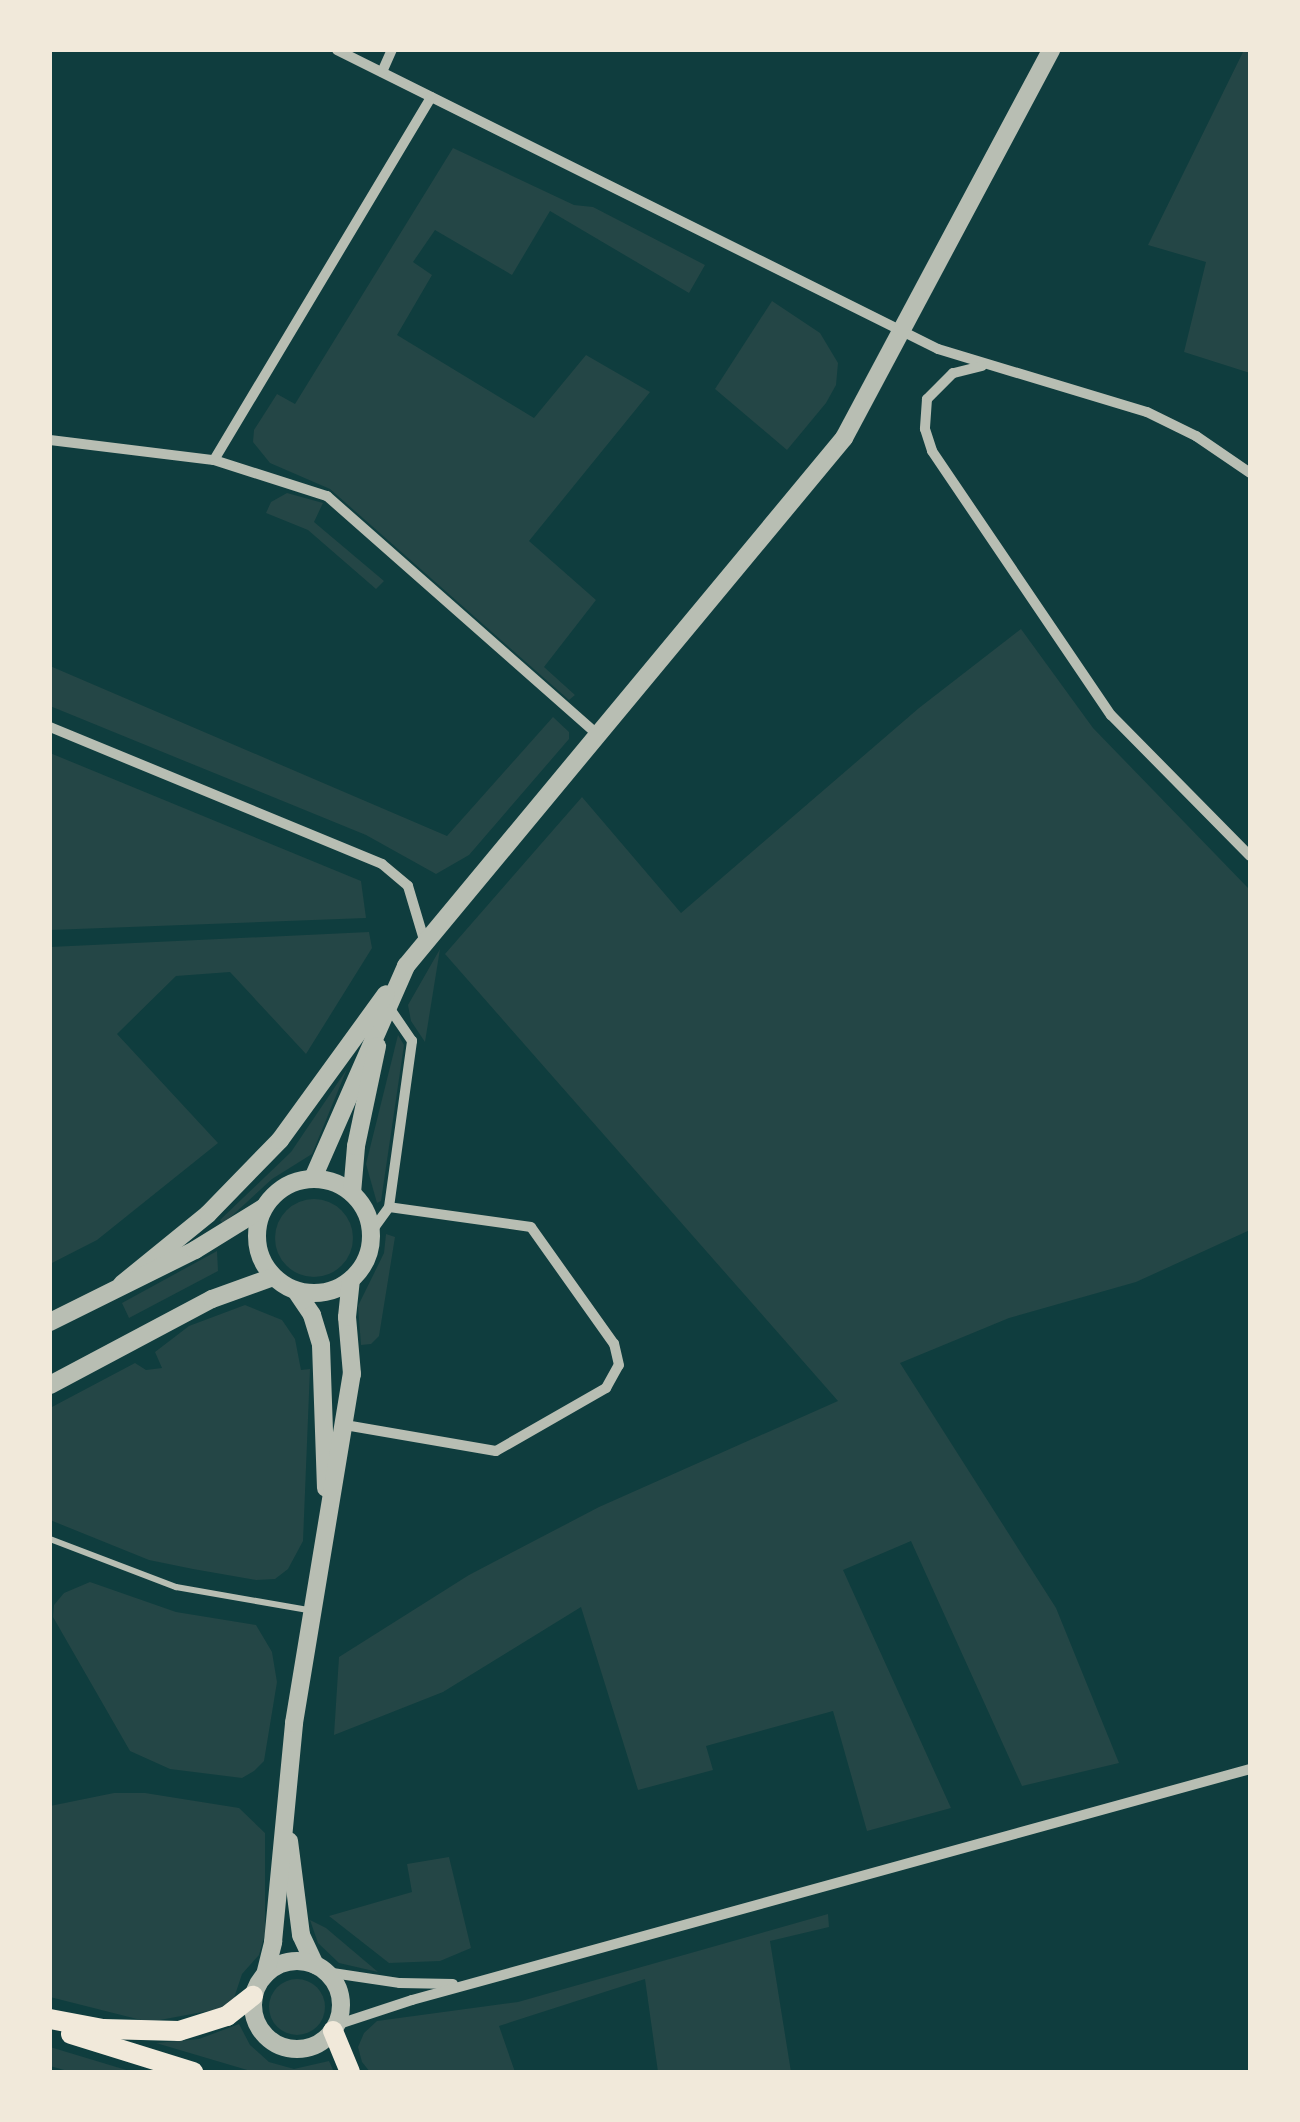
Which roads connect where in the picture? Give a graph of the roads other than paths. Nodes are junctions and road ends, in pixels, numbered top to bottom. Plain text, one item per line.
1 (337, 50) edge
2 (392, 50) edge
3 (1051, 50) edge
4 (382, 72) junction
5 (432, 97) junction
6 (902, 330) junction
7 (988, 366) junction
8 (50, 440) edge
9 (214, 460) junction
10 (1250, 473) edge
11 (50, 727) edge
12 (598, 735) junction
13 (1250, 856) edge
14 (425, 943) junction
15 (406, 966) junction
16 (388, 1006) junction
17 (380, 1025) junction
18 (313, 1178) junction
19 (352, 1193) junction
20 (264, 1207) junction
21 (388, 1207) junction
22 (371, 1232) junction
23 (273, 1277) junction
24 (352, 1280) junction
25 (122, 1284) junction
26 (296, 1290) junction
27 (50, 1322) edge
28 (50, 1385) edge
29 (344, 1426) junction
30 (328, 1511) junction
31 (50, 1539) edge
32 (312, 1611) junction
33 (1250, 1769) edge
34 (286, 1821) junction
35 (320, 1969) junction
36 (265, 1975) junction
37 (470, 1984) junction
38 (254, 1996) junction
39 (50, 2020) edge
40 (50, 2028) edge
41 (335, 2028) junction
42 (194, 2072) edge
43 (350, 2072) edge

1 - 4 street
2 - 4 street
3 - 6 street
4 - 5 street
5 - 6 street
5 - 9 street
6 - 7 street
6 - 12 street
7 - 10 street
7 - 13 street
8 - 9 street
9 - 12 street
11 - 14 street
12 - 14 street
14 - 15 street
15 - 16 street
15 - 25 street
16 - 17 street
16 - 21 street
17 - 18 street
17 - 19 street
18 - 19 street
18 - 20 street
19 - 22 street
20 - 23 street
20 - 25 street
21 - 22 street
21 - 29 street
22 - 24 street
23 - 26 street
23 - 28 street
24 - 26 street
24 - 29 street
25 - 27 street
26 - 30 street
29 - 30 street
30 - 32 street
31 - 32 lane
32 - 34 street
33 - 37 street
34 - 35 street
34 - 36 street
35 - 36 street
35 - 37 street
35 - 41 street
36 - 38 street
37 - 41 street
38 - 39 main road
38 - 41 street
40 - 42 main road
41 - 43 main road

